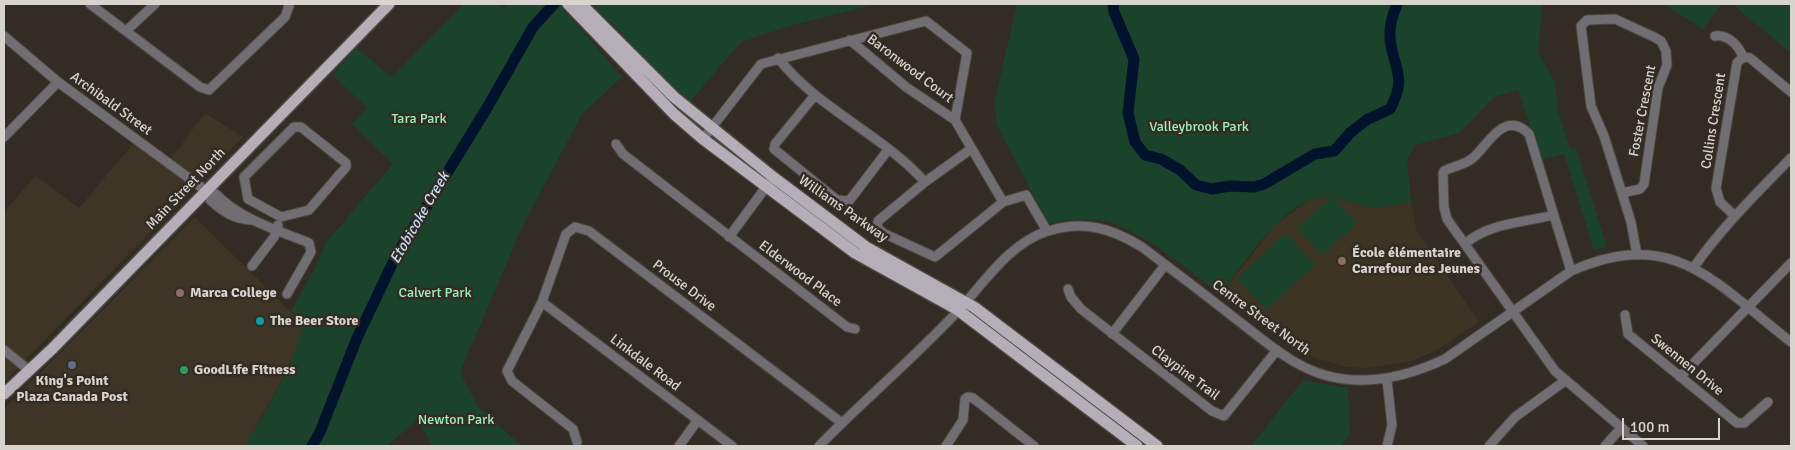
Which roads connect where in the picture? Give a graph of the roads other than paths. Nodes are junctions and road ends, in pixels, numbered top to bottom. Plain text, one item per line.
1 (90, 4) edge
2 (155, 4) edge
3 (288, 4) edge
4 (389, 4) edge
5 (574, 5) edge
6 (126, 31) junction
7 (4, 36) edge
8 (1715, 36) dead end
9 (850, 40) junction
10 (1743, 57) junction
11 (778, 58) junction
12 (58, 82) junction
13 (1791, 92) edge
14 (815, 95) junction
15 (955, 120) junction
16 (711, 129) junction
17 (4, 137) edge
18 (702, 139) junction
19 (616, 144) dead end
20 (971, 149) junction
21 (888, 150) junction
22 (1791, 158) edge
23 (770, 182) junction
24 (925, 182) junction
25 (207, 192) junction
26 (1622, 193) junction
27 (1002, 202) junction
28 (1553, 215) junction
29 (1735, 216) junction
30 (281, 218) junction
31 (276, 230) junction
32 (1047, 231) junction
33 (729, 237) junction
34 (1465, 244) junction
35 (1638, 255) junction
36 (1791, 263) edge
37 (1165, 265) junction
38 (252, 266) dead end
39 (1694, 267) junction
40 (1571, 272) junction
41 (1068, 289) dead end
42 (287, 294) dead end
43 (542, 302) junction
44 (962, 306) junction
45 (1747, 308) junction
46 (1513, 312) junction
47 (1625, 315) dead end
48 (855, 329) dead end
49 (1112, 334) junction
50 (1791, 342) edge
51 (4, 350) edge
52 (1277, 350) junction
53 (29, 370) junction
54 (1680, 377) junction
55 (1387, 380) junction
56 (1566, 380) junction
57 (4, 394) edge
58 (1768, 402) dead end
59 (698, 420) junction
60 (842, 423) junction
61 (1621, 428) junction
62 (577, 442) dead end
63 (679, 446) edge
64 (732, 446) edge
65 (819, 446) edge
66 (946, 446) edge
67 (1034, 446) edge
68 (1137, 446) edge
69 (1157, 446) edge
70 (1387, 446) edge
71 (1489, 446) edge
72 (1605, 446) edge
73 (1643, 446) edge

1 - 6 street
2 - 6 street
3 - 6 street
4 - 25 main road, Main Street North
5 - 16 main road, Williams Parkway
5 - 18 main road, Williams Parkway
7 - 12 street, Archibald Street
8 - 10 street
9 - 11 street, Baronwood Court
9 - 15 street, Baronwood Court
9 - 15 street, Baronwood Court
10 - 13 street
10 - 29 street, Collins Crescent
11 - 14 street
11 - 16 street, Baronwood Court
12 - 17 street
12 - 25 street, Archibald Street
14 - 21 street
14 - 21 street
15 - 20 street, Baronwood Court
16 - 18 street, Baronwood Court
16 - 23 main road, Williams Parkway
18 - 23 main road, Williams Parkway
19 - 33 street, Elderwood Place
20 - 24 street
20 - 27 street, Baronwood Court
21 - 24 street
22 - 29 street
23 - 33 street
23 - 44 main road, Williams Parkway
24 - 27 street
25 - 31 street, Archibald Street
25 - 53 main road, Main Street North
26 - 26 street, Foster Crescent
26 - 35 street, Foster Crescent
27 - 32 street
28 - 34 street
28 - 34 street
28 - 40 street
29 - 39 street
30 - 30 street
30 - 31 street
31 - 38 street
31 - 42 street, Archibald Street
32 - 37 street, Centre Street North
32 - 44 street, Centre Street North
33 - 48 street, Elderwood Place
34 - 46 street
35 - 39 street, Centre Street North
35 - 40 street, Centre Street North
36 - 45 street
37 - 49 street
37 - 52 street, Centre Street North
39 - 45 street, Centre Street North
40 - 46 street, Centre Street North
41 - 49 street, Claypine Trail
43 - 59 street, Linkdale Road
43 - 60 street, Prouse Drive
43 - 62 street
44 - 60 street, Centre Street North
44 - 68 main road, Williams Parkway
44 - 69 main road, Williams Parkway
45 - 50 street, Centre Street North
45 - 54 street
46 - 55 street, Centre Street North
46 - 56 street
47 - 54 street, Swennen Drive
49 - 52 street, Claypine Trail
51 - 53 street
52 - 55 street, Centre Street North
53 - 57 main road, Main Street North
54 - 58 street, Swennen Drive
55 - 70 street
56 - 61 street
56 - 71 street
59 - 63 street
59 - 64 street, Linkdale Road
60 - 65 street, Centre Street North
61 - 72 street
61 - 73 street
66 - 67 street

